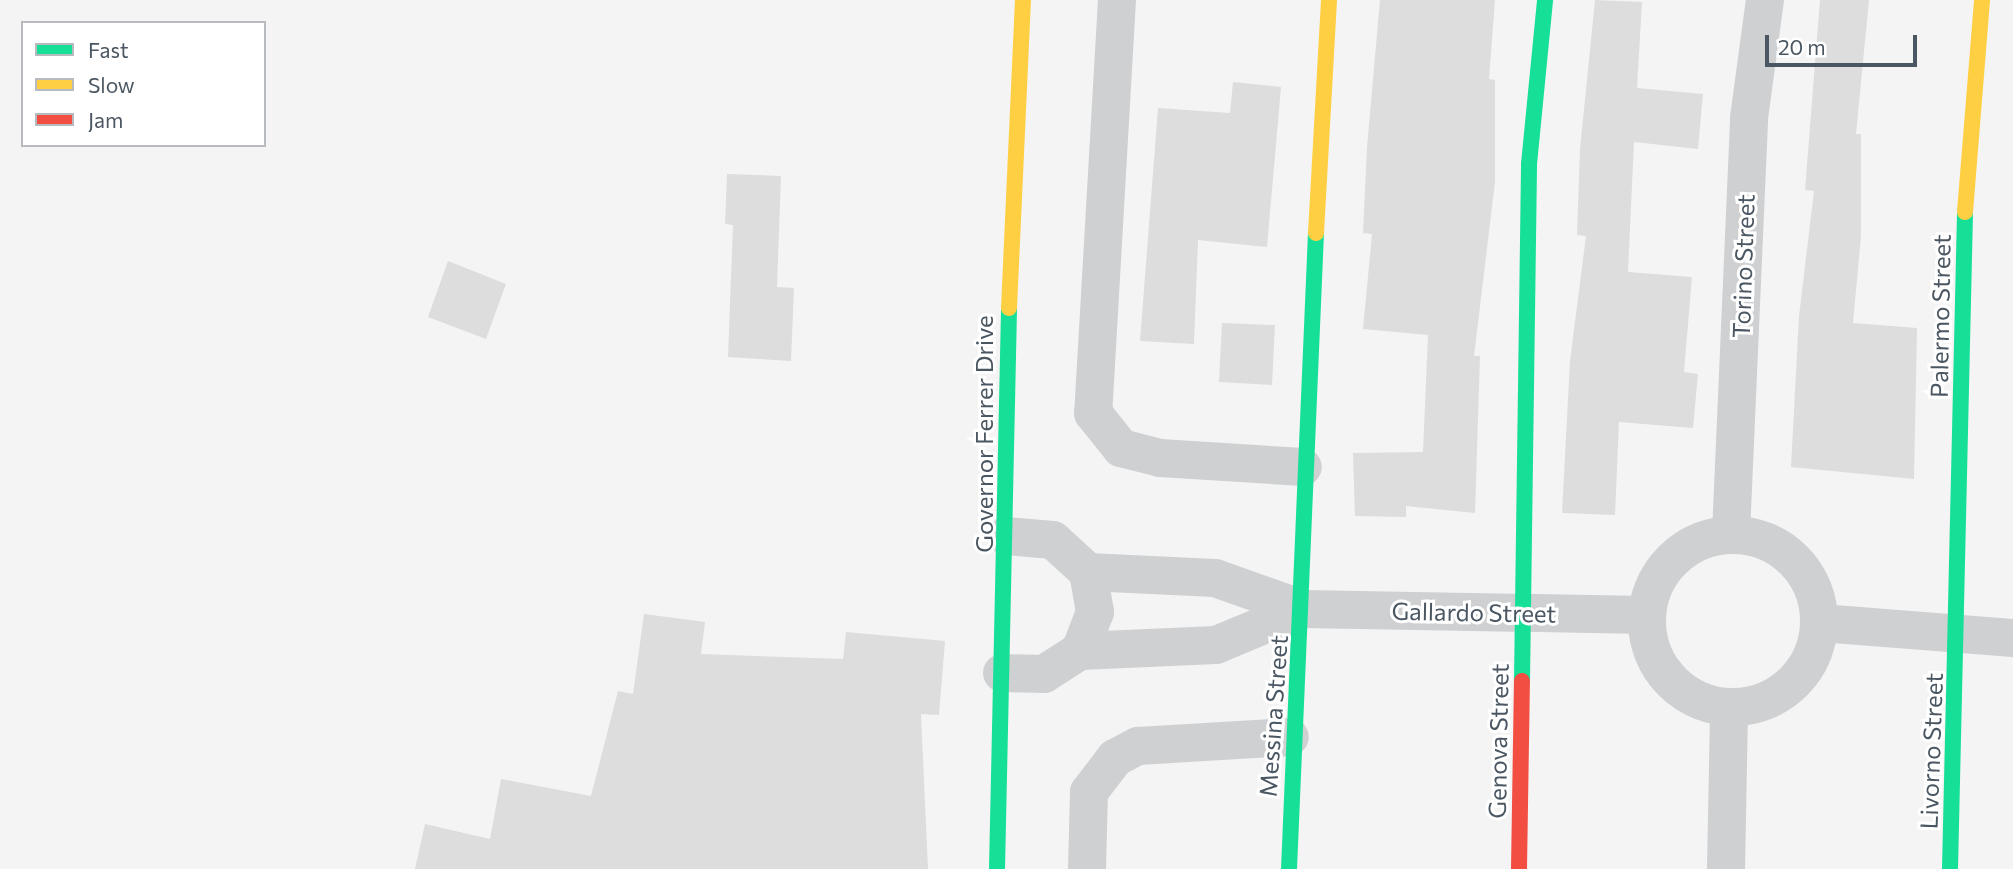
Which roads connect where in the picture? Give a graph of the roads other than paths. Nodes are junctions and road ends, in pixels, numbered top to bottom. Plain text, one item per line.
1 (1023, 0) edge
2 (1117, 0) edge
3 (1329, 0) edge
4 (1545, 0) edge
5 (1765, 0) edge
6 (1982, 0) edge
7 (1303, 467) junction
8 (1731, 534) junction
9 (1006, 536) junction
10 (1088, 572) junction
11 (1303, 609) junction
12 (1523, 614) junction
13 (1646, 615) junction
14 (1821, 623) junction
15 (1956, 634) junction
16 (2013, 638) edge
17 (1080, 651) junction
18 (1002, 673) junction
19 (1729, 708) junction
20 (1290, 737) junction
21 (998, 869) edge
22 (1087, 869) edge
23 (1289, 869) edge
24 (1518, 869) edge
25 (1726, 869) edge
26 (1950, 869) edge

1 - 9 street, Governor Ferrer Drive
2 - 7 street
3 - 7 street, Messina Street
4 - 12 street, Genova Street
5 - 8 street, Torino Street
6 - 15 street, Palermo Street
7 - 11 street, Messina Street
8 - 13 street
8 - 14 street
9 - 10 street
9 - 18 street, Governor Ferrer Drive
10 - 11 street
10 - 17 street
11 - 12 street, Gallardo Street
11 - 17 street
11 - 20 street, Messina Street
12 - 13 street, Gallardo Street
12 - 24 street, Genova Street
13 - 19 street
14 - 15 street
14 - 19 street
15 - 16 street
15 - 26 street, Livorno Street
17 - 18 street
18 - 21 street, Governor Ferrer Drive
19 - 25 street
20 - 22 street
20 - 23 street, Messina Street

